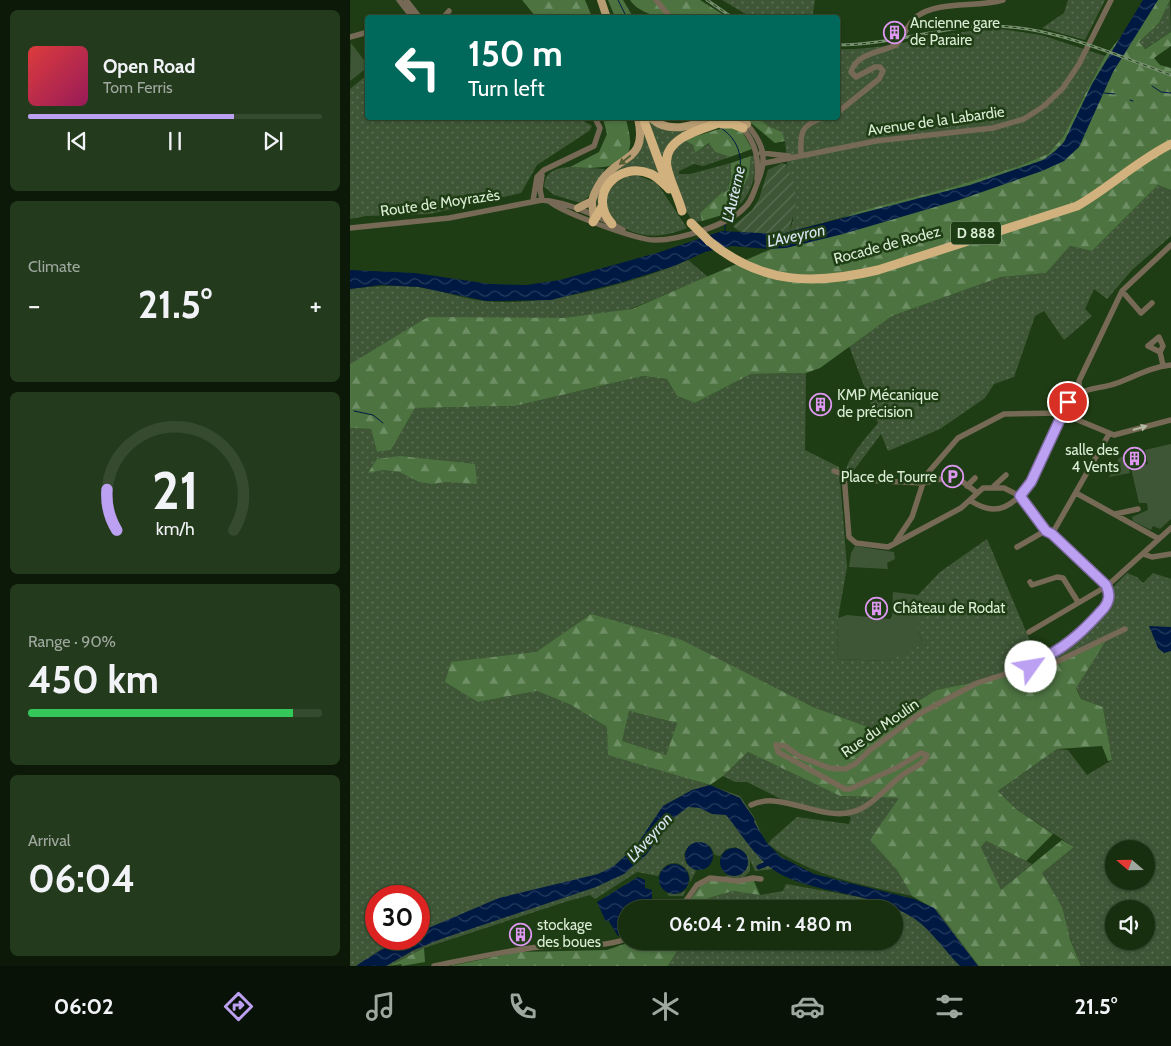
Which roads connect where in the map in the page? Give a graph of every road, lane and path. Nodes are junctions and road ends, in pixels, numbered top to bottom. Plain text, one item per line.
1 (399, 0) edge
2 (406, 0) edge
3 (601, 0) edge
4 (656, 0) edge
5 (950, 0) edge
6 (1003, 0) edge
7 (1111, 0) edge
8 (945, 3) edge
9 (958, 5) junction
10 (449, 11) dead end
11 (411, 15) edge
12 (418, 15) edge
13 (446, 15) edge
14 (606, 15) edge
15 (669, 15) edge
16 (365, 33) edge
17 (350, 37) edge
18 (840, 111) edge
19 (596, 120) edge
20 (638, 120) edge
21 (644, 120) edge
22 (654, 120) edge
23 (736, 120) edge
24 (741, 120) edge
25 (817, 120) edge
26 (716, 121) edge
27 (745, 126) junction
28 (1171, 139) edge
29 (1171, 144) edge
30 (760, 153) junction
31 (801, 155) junction
32 (792, 156) junction
33 (764, 163) junction
34 (544, 170) junction
35 (756, 188) junction
36 (669, 189) junction
37 (542, 200) junction
38 (532, 201) junction
39 (549, 201) junction
40 (592, 201) junction
41 (578, 208) junction
42 (602, 208) junction
43 (682, 211) junction
44 (595, 218) junction
45 (612, 224) junction
46 (350, 228) edge
47 (636, 238) junction
48 (1171, 246) edge
49 (762, 271) junction
50 (1122, 290) junction
51 (1152, 303) dead end
52 (1160, 352) dead end
53 (1171, 365) edge
54 (1163, 366) junction
55 (1080, 393) junction
56 (1061, 413) junction
57 (1171, 420) edge
58 (1109, 434) junction
59 (834, 471) dead end
60 (844, 475) junction
61 (1006, 475) dead end
62 (975, 478) dead end
63 (923, 483) junction
64 (967, 486) junction
65 (994, 486) junction
66 (976, 492) junction
67 (1076, 494) junction
68 (1020, 496) junction
69 (971, 501) junction
70 (1138, 509) dead end
71 (1115, 514) junction
72 (1171, 528) edge
73 (1046, 531) junction
74 (1052, 534) junction
75 (1159, 539) junction
76 (895, 542) junction
77 (1017, 547) dead end
78 (1143, 554) junction
79 (1171, 554) edge
80 (1030, 582) dead end
81 (1107, 586) junction
82 (1078, 602) junction
83 (1125, 629) dead end
84 (1029, 632) dead end
85 (1041, 663) junction
86 (751, 805) dead end
87 (761, 879) dead end
88 (686, 900) edge
89 (618, 942) edge
90 (434, 966) edge

1 - 11 street
2 - 12 street
3 - 14 main road
4 - 15 street
5 - 9 street
6 - 9 street
7 - 31 street, Avenue de la Labardie
8 - 9 street
8 - 18 street
10 - 13 street
16 - 17 street
19 - 34 street
20 -> 40 main road
21 - 36 highway
22 - 26 main road
23 - 27 street
24 - 27 main road
25 - 31 street
26 - 27 highway
26 - 43 highway
27 - 30 street
28 - 49 highway, Rocade de Rodez / D 888
29 - 49 highway, Rocade de Rodez / D 888
30 - 32 street, Avenue de la Labardie
30 - 33 street
30 - 35 street
31 - 32 street, Avenue de la Labardie
32 - 33 street, Avenue de la Labardie
33 - 35 street
34 - 37 street
34 - 38 street
35 - 47 street
36 - 42 highway
36 - 43 highway
37 - 38 street, Route de Moyrazès
37 - 39 street, Route de Moyrazès
38 - 46 street, Route de Moyrazès
39 - 41 street
39 - 44 street
40 - 41 main road
40 - 44 main road
41 - 44 street
42 - 44 highway
42 - 45 highway
43 - 49 highway, Rocade de Rodez, bridge
44 - 45 street
44 - 47 street
45 - 47 street
48 - 50 street
50 - 51 street
50 - 55 street
52 - 54 street
53 - 54 street
54 - 55 street
55 - 56 street
56 - 58 street
56 - 63 street
56 - 68 street
58 -> 57 street
58 - 67 street
59 - 60 street
60 - 63 street
60 - 76 street
61 - 65 street
62 - 64 street
63 - 64 street
63 - 76 street
64 - 66 street
65 - 66 street
65 - 68 street
66 - 69 street
67 - 71 street
67 - 74 street
68 - 69 street
68 - 73 street
69 - 76 street
70 - 71 street
71 - 75 street
72 - 75 street
73 - 74 street
73 - 77 street
74 - 81 street
75 - 78 street
78 - 79 street
78 - 81 street
80 - 82 street
81 - 82 street
81 - 85 street
82 - 84 street
83 - 85 street
85 - 86 street, Rue du Moulin
87 - 88 street
89 - 90 street

